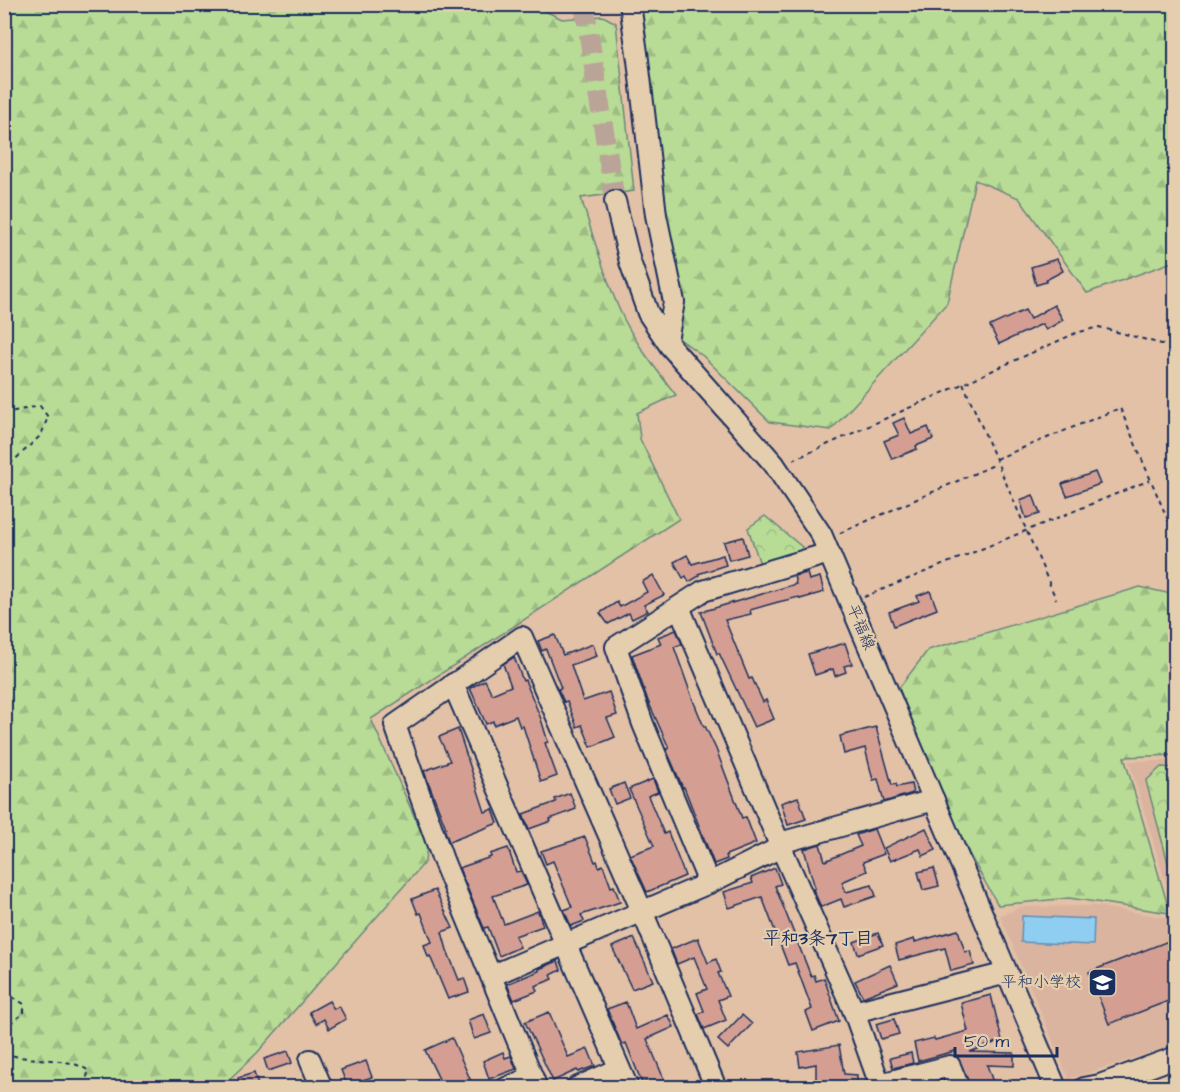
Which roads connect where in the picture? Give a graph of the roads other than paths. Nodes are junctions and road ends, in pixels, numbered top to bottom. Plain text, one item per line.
1 (630, 4) edge
2 (615, 201) tunnel mouth
3 (667, 341) junction
4 (826, 547) junction
5 (679, 607) junction
6 (453, 684) junction
7 (934, 800) junction
8 (780, 845) junction
9 (709, 883) junction
10 (642, 911) junction
11 (566, 944) junction
12 (1007, 973) junction
13 (491, 976) junction
14 (854, 1012) junction
15 (1176, 1057) edge
16 (310, 1060) dead end
17 (619, 1069) junction
18 (535, 1082) edge
19 (880, 1086) edge
20 (322, 1088) edge
21 (506, 1088) edge
22 (576, 1088) edge
23 (628, 1088) edge
24 (716, 1088) edge
25 (959, 1088) edge
26 (1056, 1088) edge
27 (1084, 1088) edge

1 - 3 street
2 - 3 street, 平福線
3 - 4 street, 平福線
4 - 5 street
4 - 7 street, 平福線
5 - 8 street
5 - 9 street
6 - 10 street
6 - 11 street
6 - 13 street
7 - 8 street
7 - 12 street, 平福線
8 - 9 street
8 - 14 street
9 - 10 street
10 - 11 street
10 - 24 street
11 - 13 street
11 - 17 street
12 - 14 street
12 - 26 street, 平福線
13 - 18 street
14 - 19 street
15 - 27 street
16 - 20 street
17 - 22 street
17 - 23 street
18 - 21 street
19 - 25 street

